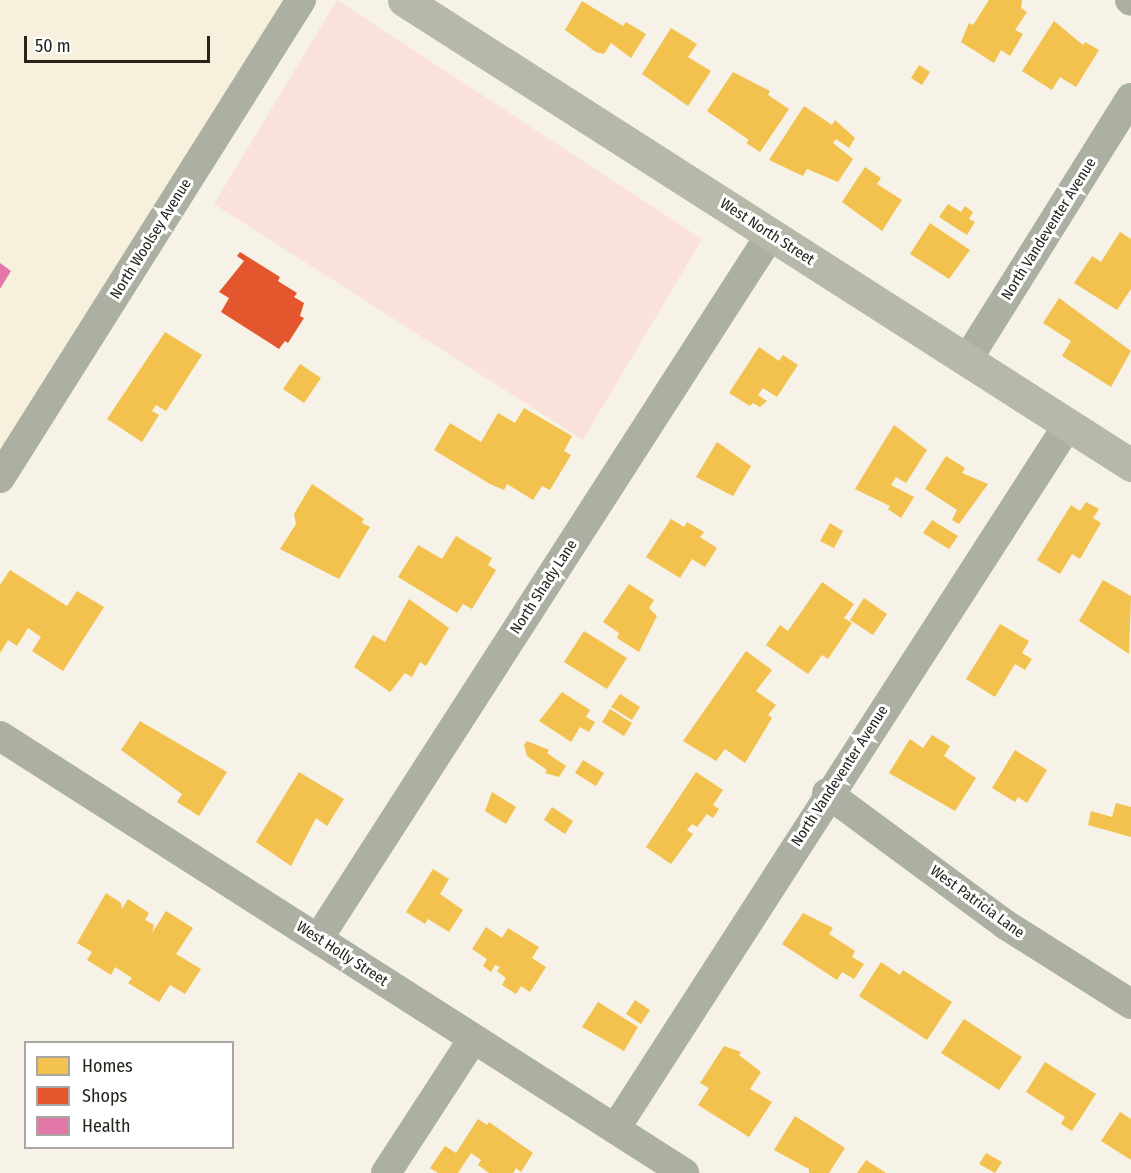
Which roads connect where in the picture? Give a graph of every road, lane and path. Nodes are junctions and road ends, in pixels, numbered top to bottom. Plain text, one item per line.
1 (302, 0) edge
2 (404, 0) edge
3 (1131, 98) edge
4 (771, 234) junction
5 (967, 360) junction
6 (1068, 425) junction
7 (1131, 465) edge
8 (0, 478) edge
9 (0, 736) edge
10 (828, 793) junction
11 (318, 939) junction
12 (1131, 1004) edge
13 (473, 1039) junction
14 (615, 1129) junction
15 (386, 1173) edge
16 (684, 1173) edge

1 - 8 street, North Woolsey Avenue
2 - 4 main road, West North Street
3 - 5 street, North Vandeventer Avenue
4 - 5 main road, West North Street
4 - 11 street, North Shady Lane
5 - 6 main road, West North Street
6 - 7 main road, West North Street
6 - 10 street, North Vandeventer Avenue
9 - 11 street, West Holly Street
10 - 12 street, West Patricia Lane
10 - 14 street, North Vandeventer Avenue
11 - 13 street, West Holly Street
13 - 14 street, West Holly Street
13 - 15 street
14 - 16 street, West Holly Street

